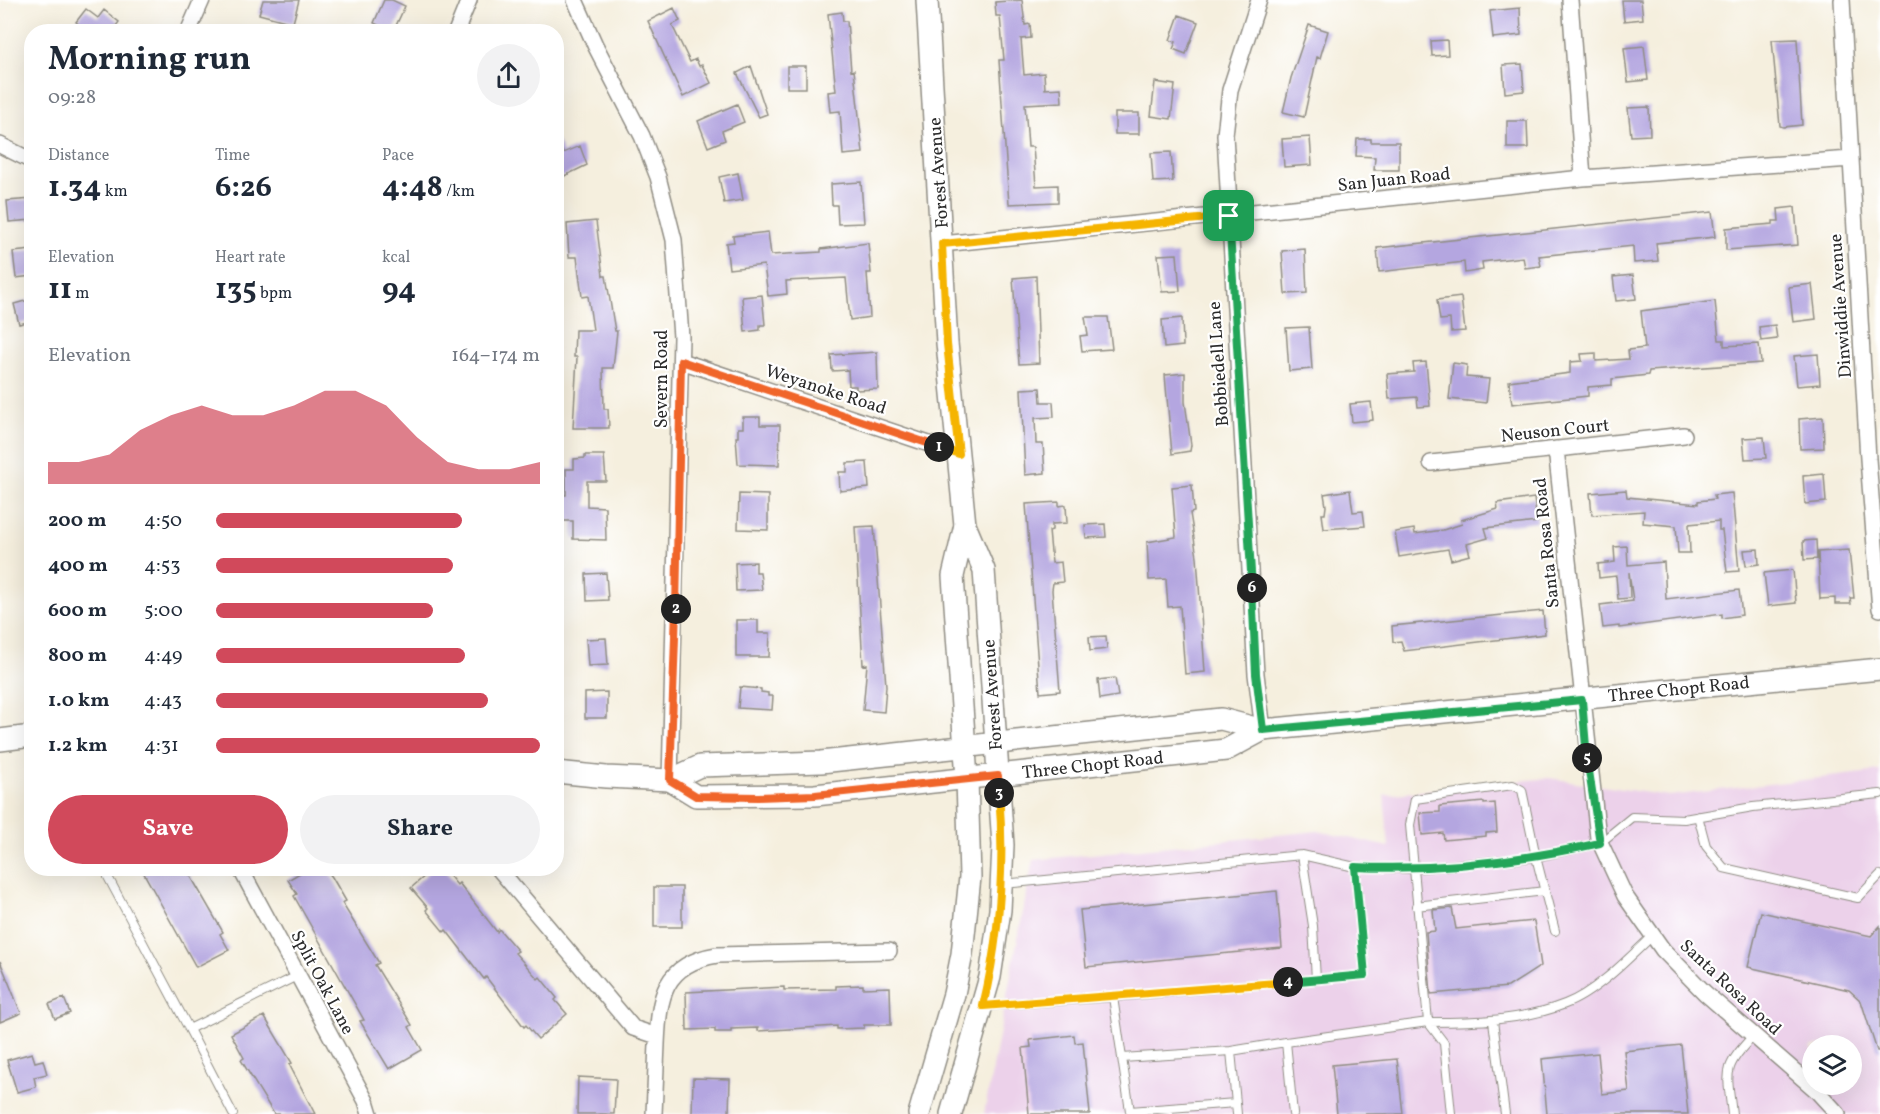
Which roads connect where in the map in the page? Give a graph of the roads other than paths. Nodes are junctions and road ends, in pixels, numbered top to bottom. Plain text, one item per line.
1 (202, 0) edge
2 (470, 0) edge
3 (575, 0) edge
4 (927, 0) edge
5 (1259, 0) edge
6 (1570, 0) edge
7 (1842, 0) edge
8 (192, 24) edge
9 (460, 24) edge
10 (0, 145) edge
11 (24, 156) edge
12 (1851, 159) junction
13 (1583, 178) junction
14 (1229, 216) junction
15 (942, 244) junction
16 (681, 361) junction
17 (1684, 435) dead end
18 (1556, 449) junction
19 (959, 454) junction
20 (1431, 463) dead end
21 (965, 525) junction
22 (1880, 609) edge
23 (1880, 669) edge
24 (1582, 700) junction
25 (1263, 730) junction
26 (24, 737) edge
27 (0, 740) edge
28 (995, 744) junction
29 (964, 747) junction
30 (564, 773) edge
31 (998, 776) junction
32 (967, 779) junction
33 (670, 780) junction
34 (1880, 794) edge
35 (1698, 816) junction
36 (1600, 843) junction
37 (1302, 855) junction
38 (1536, 857) junction
39 (1355, 867) junction
40 (1413, 869) junction
41 (1880, 875) edge
42 (244, 876) edge
43 (505, 876) edge
44 (108, 877) dead end
45 (1001, 884) junction
46 (1545, 891) junction
47 (1416, 906) junction
48 (1556, 931) dead end
49 (1652, 936) junction
50 (889, 951) dead end
51 (297, 976) junction
52 (1316, 980) junction
53 (1113, 997) junction
54 (983, 1006) junction
55 (1493, 1021) junction
56 (1428, 1022) junction
57 (189, 1029) junction
58 (1754, 1035) junction
59 (657, 1036) junction
60 (1286, 1042) junction
61 (1231, 1051) junction
62 (1122, 1058) junction
63 (1236, 1103) junction
64 (234, 1114) edge
65 (370, 1114) edge
66 (654, 1114) edge
67 (919, 1114) edge
68 (951, 1114) edge
69 (1237, 1114) edge
70 (1293, 1114) edge
71 (1451, 1114) edge
72 (1505, 1114) edge
73 (1732, 1114) edge
74 (1838, 1114) edge

1 - 8 street
2 - 9 street
3 - 16 street, Severn Road
4 - 15 main road, Forest Avenue
5 - 14 street, Bobbiedell Lane
6 - 13 street
7 - 12 street, Dinwiddie Avenue
10 - 11 street
12 - 13 street, San Juan Road
12 - 22 street, Dinwiddie Avenue
13 - 14 street, San Juan Road
14 - 15 street, San Juan Road
14 - 25 street, Bobbiedell Lane
15 - 19 main road, Forest Avenue
16 - 19 street, Weyanoke Road
16 - 33 street, Severn Road
17 - 18 street, Neuson Court
18 - 20 street, Neuson Court
18 - 24 street, Santa Rosa Road
19 - 21 main road, Forest Avenue
21 - 28 main road, Forest Avenue
21 - 29 main road, Forest Avenue
23 - 24 main road, Three Chopt Road
24 - 25 main road, Three Chopt Road
24 - 36 street, Santa Rosa Road
25 - 28 main road, Three Chopt Road
25 - 31 main road, Three Chopt Road
26 - 27 main road
28 - 29 main road, Three Chopt Road
28 - 31 main road, Forest Avenue
29 - 32 main road, Forest Avenue
29 - 33 main road, Three Chopt Road
30 - 33 main road, Three Chopt Road
31 - 32 main road, Three Chopt Road
31 - 45 main road, Forest Avenue
32 - 33 main road, Three Chopt Road
32 - 67 main road, Forest Avenue
34 - 35 lane
35 - 36 lane
35 - 41 lane
36 - 38 lane
36 - 49 street, Santa Rosa Road
37 - 39 lane
37 - 45 lane
37 - 52 lane
38 - 40 lane
38 - 40 lane
38 - 46 lane
39 - 40 lane
39 - 52 lane
40 - 47 lane
42 - 51 street, Split Oak Lane
43 - 59 street
44 - 57 lane
45 - 54 main road, Forest Avenue
46 - 47 lane
46 - 48 lane
47 - 56 lane
49 - 55 lane
49 - 58 street, Santa Rosa Road
50 - 59 street
51 - 57 lane
51 - 65 street, Split Oak Lane
52 - 53 lane
53 - 54 lane
53 - 62 lane
54 - 68 main road, Forest Avenue
55 - 56 lane
55 - 72 lane
56 - 60 lane
56 - 71 lane
57 - 64 lane
58 - 73 lane
58 - 74 street, Santa Rosa Road
59 - 66 street
60 - 61 lane
60 - 70 lane
61 - 62 lane
61 - 63 lane
62 - 63 lane
63 - 69 lane

